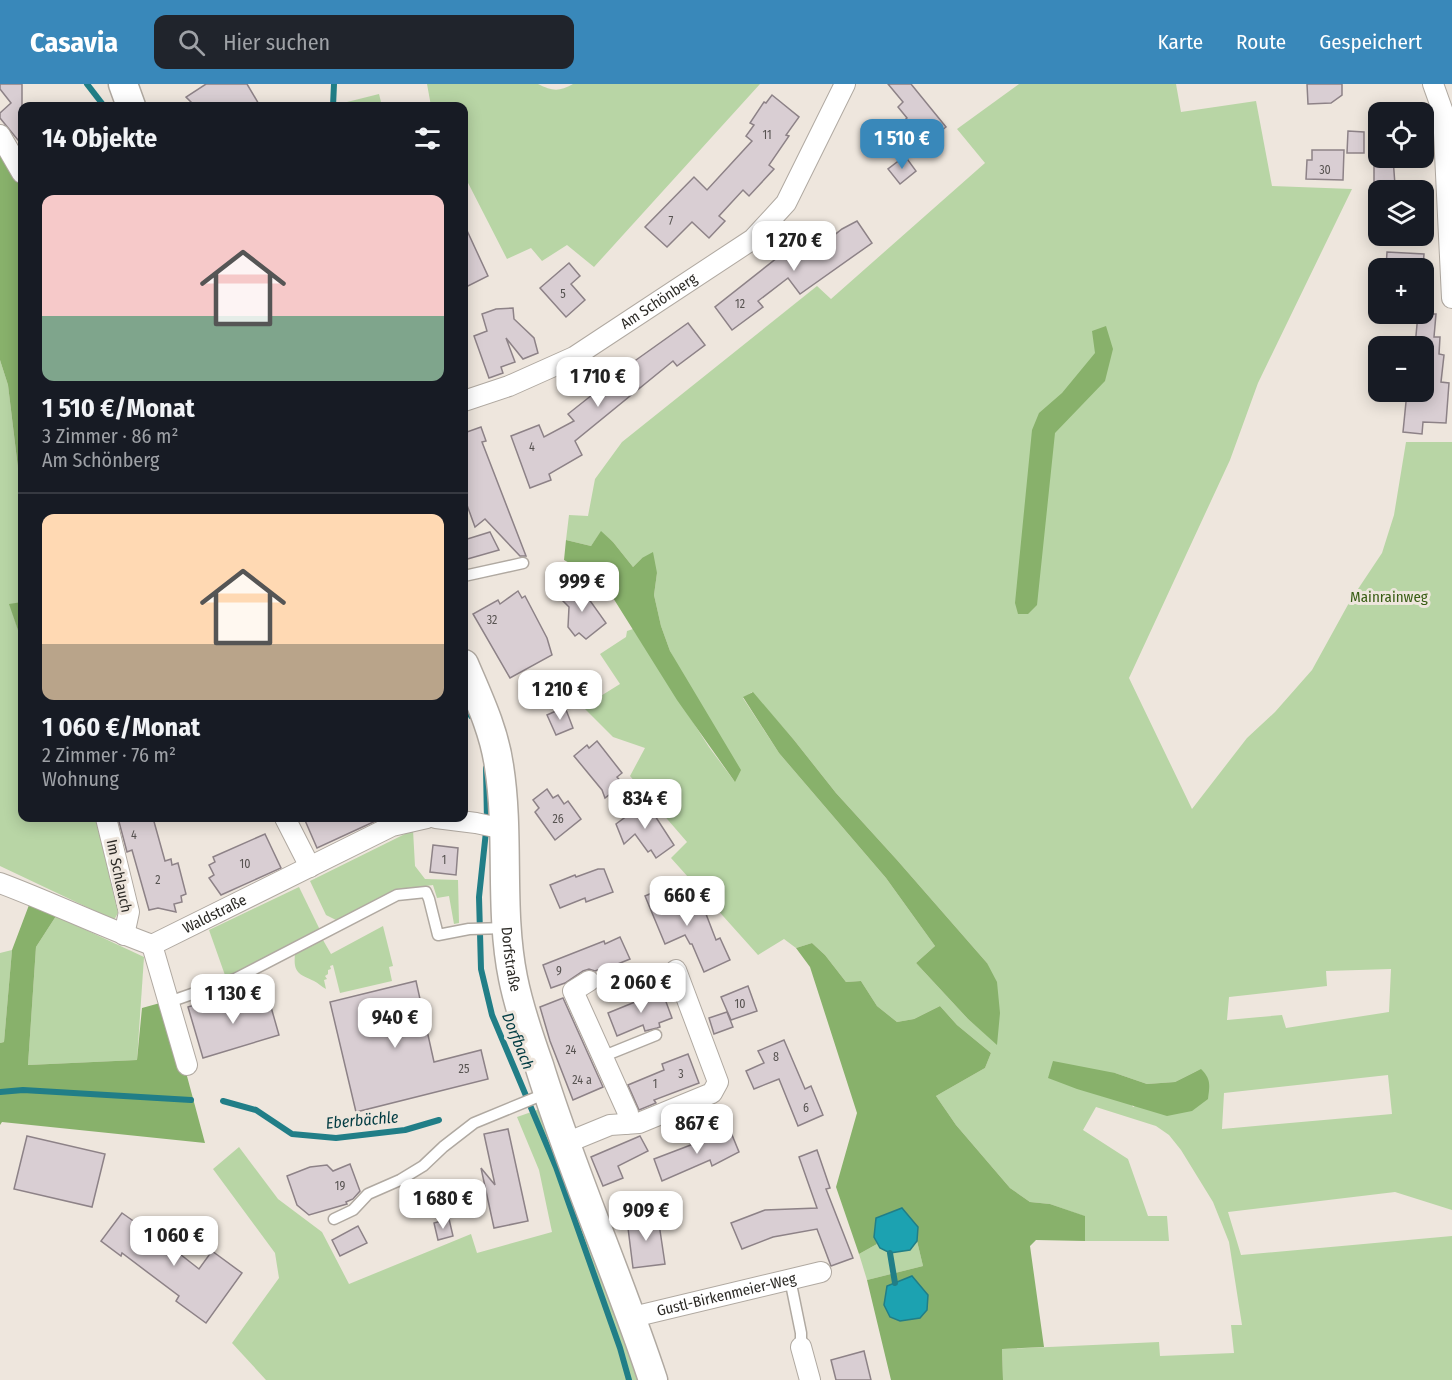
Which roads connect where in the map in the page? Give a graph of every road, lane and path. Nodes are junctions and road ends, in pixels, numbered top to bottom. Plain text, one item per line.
1 (123, 84) edge
2 (845, 84) edge
3 (1433, 84) edge
4 (130, 102) edge
5 (0, 135) edge
6 (18, 166) edge
7 (1452, 298) edge
8 (468, 400) edge
9 (523, 563) dead end
10 (468, 575) edge
11 (468, 674) edge
12 (107, 822) edge
13 (287, 822) edge
14 (410, 822) edge
15 (468, 822) edge
16 (500, 828) junction
17 (310, 867) junction
18 (0, 882) edge
19 (498, 929) junction
20 (124, 935) junction
21 (152, 945) junction
22 (676, 970) dead end
23 (589, 981) dead end
24 (169, 1002) junction
25 (656, 1035) dead end
26 (604, 1056) junction
27 (187, 1065) dead end
28 (541, 1096) junction
29 (626, 1124) junction
30 (566, 1143) junction
31 (334, 1219) dead end
32 (821, 1272) dead end
33 (790, 1279) junction
34 (633, 1317) junction
35 (801, 1347) joint
36 (653, 1380) edge
37 (810, 1380) edge

1 - 4 main road
2 - 8 street, Am Schönberg
3 - 7 street
5 - 6 street
9 - 10 lane
11 - 16 main road, Dorfstraße
12 - 20 street, Im Schlauch
13 - 17 street
14 - 17 street, Waldstraße
15 - 16 street
16 - 19 main road, Dorfstraße
17 - 21 street, Waldstraße
18 - 20 street
19 - 24 lane
19 - 28 main road, Dorfstraße
20 - 21 street
21 - 24 street
22 - 29 street
23 - 26 street
24 - 27 street
25 - 26 lane
26 - 29 street
28 - 30 main road, Dorfstraße
28 - 31 lane
29 - 30 street
30 - 34 main road, Dorfstraße
32 - 33 street, Gustl-Birkenmeier-Weg
33 - 34 street, Gustl-Birkenmeier-Weg
33 - 35 lane
34 - 36 main road, Dorfstraße
35 - 37 street

